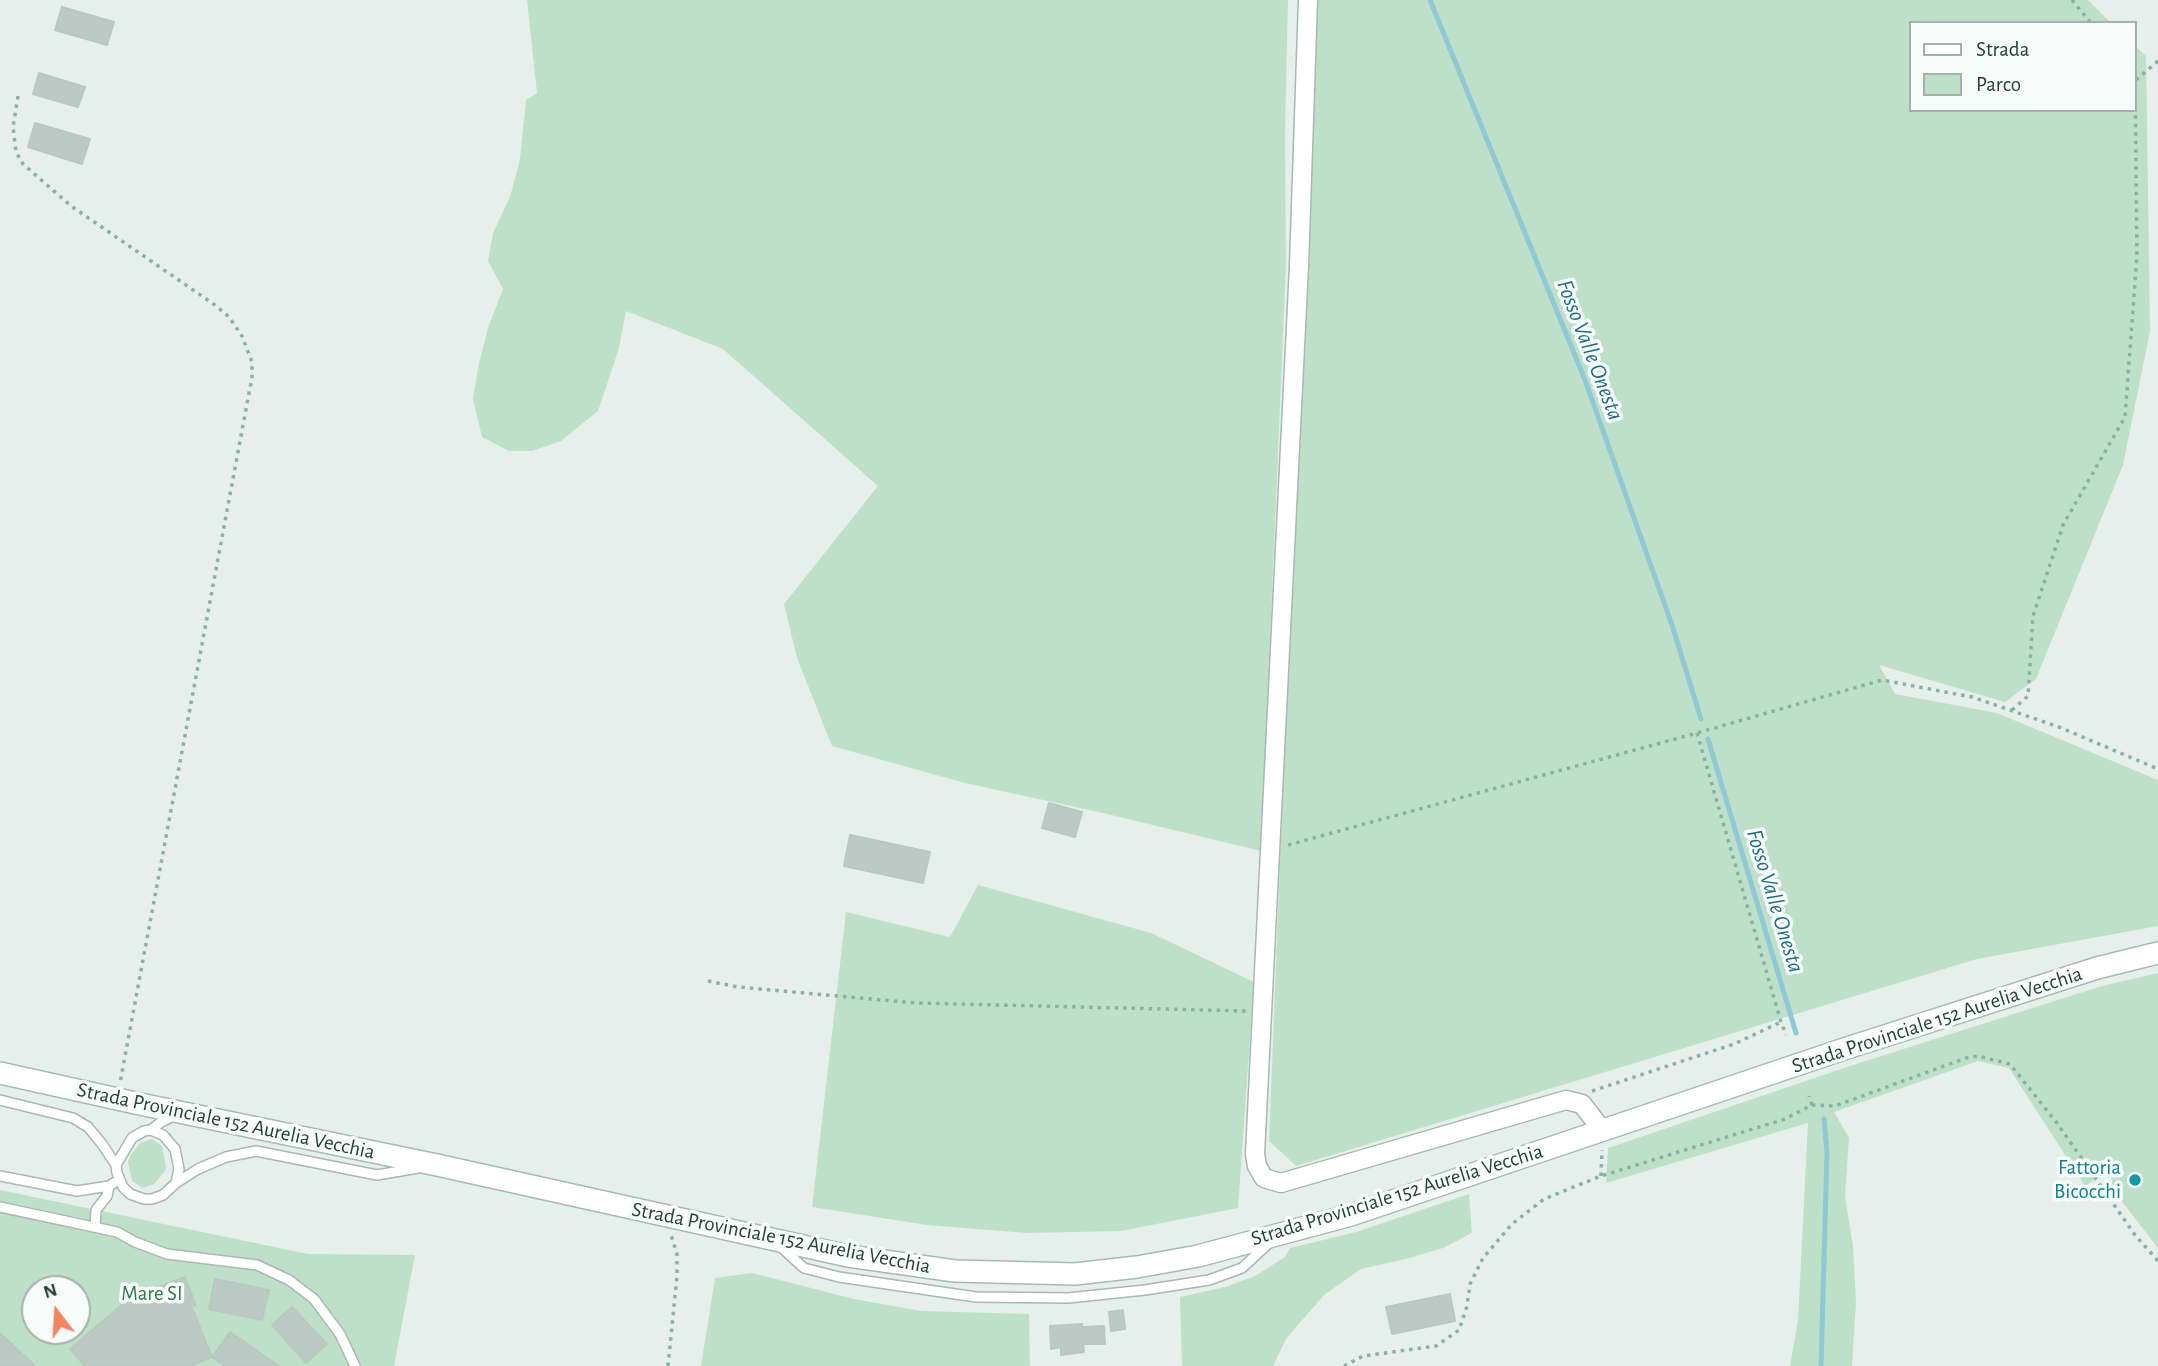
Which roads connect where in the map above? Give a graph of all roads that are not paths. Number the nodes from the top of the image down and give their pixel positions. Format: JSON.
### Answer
{"nodes":[{"id":1,"x":1308,"y":0,"type":"edge"},
{"id":2,"x":2158,"y":953,"type":"edge"},
{"id":3,"x":0,"y":1073,"type":"edge"},
{"id":4,"x":0,"y":1100,"type":"edge"},
{"id":5,"x":140,"y":1104,"type":"junction"},
{"id":6,"x":185,"y":1113,"type":"junction"},
{"id":7,"x":152,"y":1130,"type":"junction"},
{"id":8,"x":1602,"y":1130,"type":"junction"},
{"id":9,"x":437,"y":1164,"type":"junction"},
{"id":10,"x":116,"y":1165,"type":"junction"},
{"id":11,"x":0,"y":1176,"type":"edge"},
{"id":12,"x":119,"y":1180,"type":"junction"},
{"id":13,"x":176,"y":1183,"type":"junction"},
{"id":14,"x":109,"y":1186,"type":"junction"},
{"id":15,"x":0,"y":1207,"type":"edge"},
{"id":16,"x":94,"y":1227,"type":"junction"},
{"id":17,"x":355,"y":1366,"type":"edge"}],
"edges":[{"from":1,"to":8,"type":"street"},
{"from":2,"to":8,"type":"main road","name":"Strada Provinciale 152 Aurelia Vecchia"},
{"from":3,"to":5,"type":"main road","name":"Strada Provinciale 152 Aurelia Vecchia"},
{"from":4,"to":10,"type":"lane"},
{"from":5,"to":6,"type":"main road","name":"Strada Provinciale 152 Aurelia Vecchia"},
{"from":5,"to":7,"type":"lane"},
{"from":6,"to":7,"type":"lane"},
{"from":6,"to":9,"type":"main road","name":"Strada Provinciale 152 Aurelia Vecchia"},
{"from":7,"to":10,"type":"lane"},
{"from":7,"to":13,"type":"lane"},
{"from":8,"to":9,"type":"main road","name":"Strada Provinciale 152 Aurelia Vecchia"},
{"from":9,"to":13,"type":"lane"},
{"from":10,"to":12,"type":"lane"},
{"from":11,"to":14,"type":"lane"},
{"from":12,"to":13,"type":"lane"},
{"from":12,"to":14,"type":"lane"},
{"from":14,"to":16,"type":"lane"},
{"from":15,"to":16,"type":"lane"},
{"from":16,"to":17,"type":"lane"}]}
